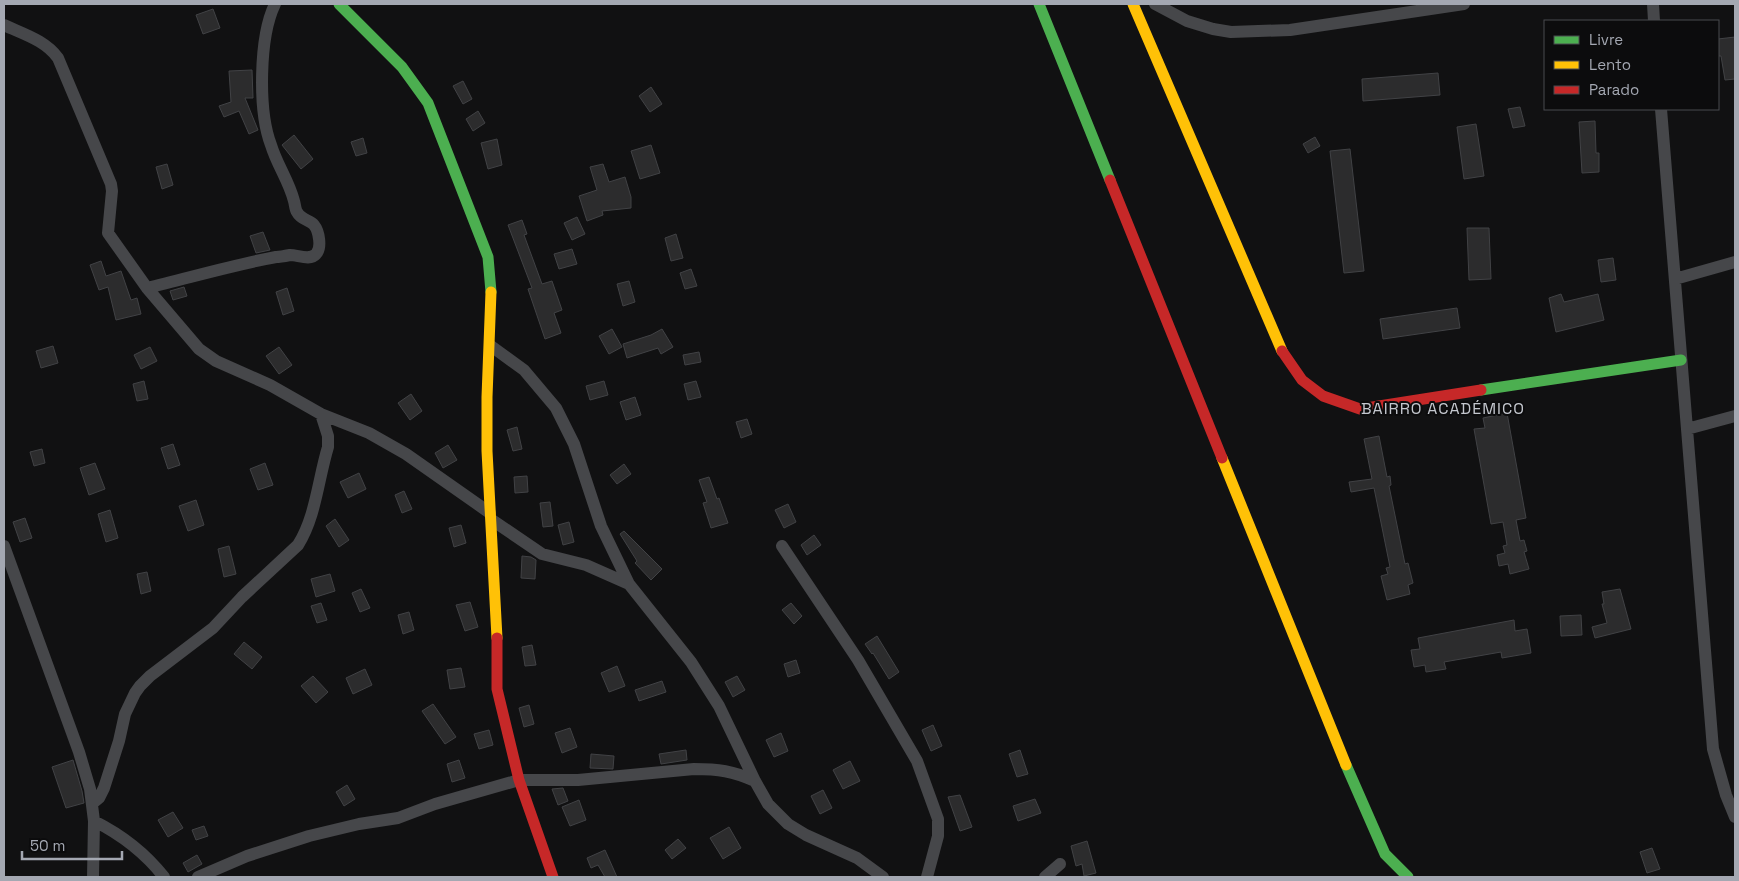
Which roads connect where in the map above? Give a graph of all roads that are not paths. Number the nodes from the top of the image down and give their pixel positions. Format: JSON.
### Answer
{"nodes":[{"id":1,"x":275,"y":4,"type":"edge"},
{"id":2,"x":339,"y":4,"type":"edge"},
{"id":3,"x":1039,"y":4,"type":"edge"},
{"id":4,"x":1133,"y":4,"type":"edge"},
{"id":5,"x":1156,"y":4,"type":"edge"},
{"id":6,"x":1464,"y":4,"type":"edge"},
{"id":7,"x":1653,"y":4,"type":"edge"},
{"id":8,"x":1654,"y":20,"type":"edge"},
{"id":9,"x":4,"y":25,"type":"edge"},
{"id":10,"x":1661,"y":110,"type":"edge"},
{"id":11,"x":1735,"y":262,"type":"edge"},
{"id":12,"x":1675,"y":280,"type":"junction"},
{"id":13,"x":146,"y":288,"type":"junction"},
{"id":14,"x":491,"y":346,"type":"junction"},
{"id":15,"x":1681,"y":360,"type":"junction"},
{"id":16,"x":321,"y":414,"type":"junction"},
{"id":17,"x":1735,"y":416,"type":"edge"},
{"id":18,"x":1687,"y":429,"type":"junction"},
{"id":19,"x":491,"y":517,"type":"junction"},
{"id":20,"x":4,"y":546,"type":"edge"},
{"id":21,"x":782,"y":546,"type":"dead end"},
{"id":22,"x":629,"y":584,"type":"junction"},
{"id":23,"x":519,"y":780,"type":"junction"},
{"id":24,"x":755,"y":781,"type":"junction"},
{"id":25,"x":93,"y":803,"type":"junction"},
{"id":26,"x":1735,"y":817,"type":"edge"},
{"id":27,"x":94,"y":821,"type":"junction"},
{"id":28,"x":1060,"y":864,"type":"dead end"},
{"id":29,"x":93,"y":877,"type":"edge"},
{"id":30,"x":164,"y":877,"type":"edge"},
{"id":31,"x":198,"y":877,"type":"edge"},
{"id":32,"x":553,"y":877,"type":"edge"},
{"id":33,"x":883,"y":877,"type":"edge"},
{"id":34,"x":927,"y":877,"type":"edge"},
{"id":35,"x":1045,"y":877,"type":"edge"},
{"id":36,"x":1408,"y":877,"type":"edge"}],
"edges":[{"from":1,"to":13,"type":"street"},
{"from":2,"to":14,"type":"street"},
{"from":3,"to":36,"type":"street"},
{"from":4,"to":15,"type":"street"},
{"from":5,"to":6,"type":"street"},
{"from":7,"to":8,"type":"street"},
{"from":9,"to":13,"type":"street"},
{"from":10,"to":12,"type":"street"},
{"from":11,"to":12,"type":"street"},
{"from":12,"to":15,"type":"street"},
{"from":13,"to":16,"type":"street"},
{"from":14,"to":19,"type":"street"},
{"from":14,"to":22,"type":"street"},
{"from":15,"to":18,"type":"street"},
{"from":16,"to":19,"type":"street"},
{"from":16,"to":25,"type":"street"},
{"from":17,"to":18,"type":"street"},
{"from":18,"to":26,"type":"street"},
{"from":19,"to":22,"type":"street"},
{"from":19,"to":23,"type":"street"},
{"from":20,"to":25,"type":"street"},
{"from":21,"to":34,"type":"street"},
{"from":22,"to":24,"type":"street"},
{"from":23,"to":24,"type":"street"},
{"from":23,"to":31,"type":"street"},
{"from":23,"to":32,"type":"street"},
{"from":24,"to":33,"type":"street"},
{"from":25,"to":27,"type":"street"},
{"from":27,"to":29,"type":"street"},
{"from":27,"to":30,"type":"street"},
{"from":28,"to":35,"type":"street"}]}
